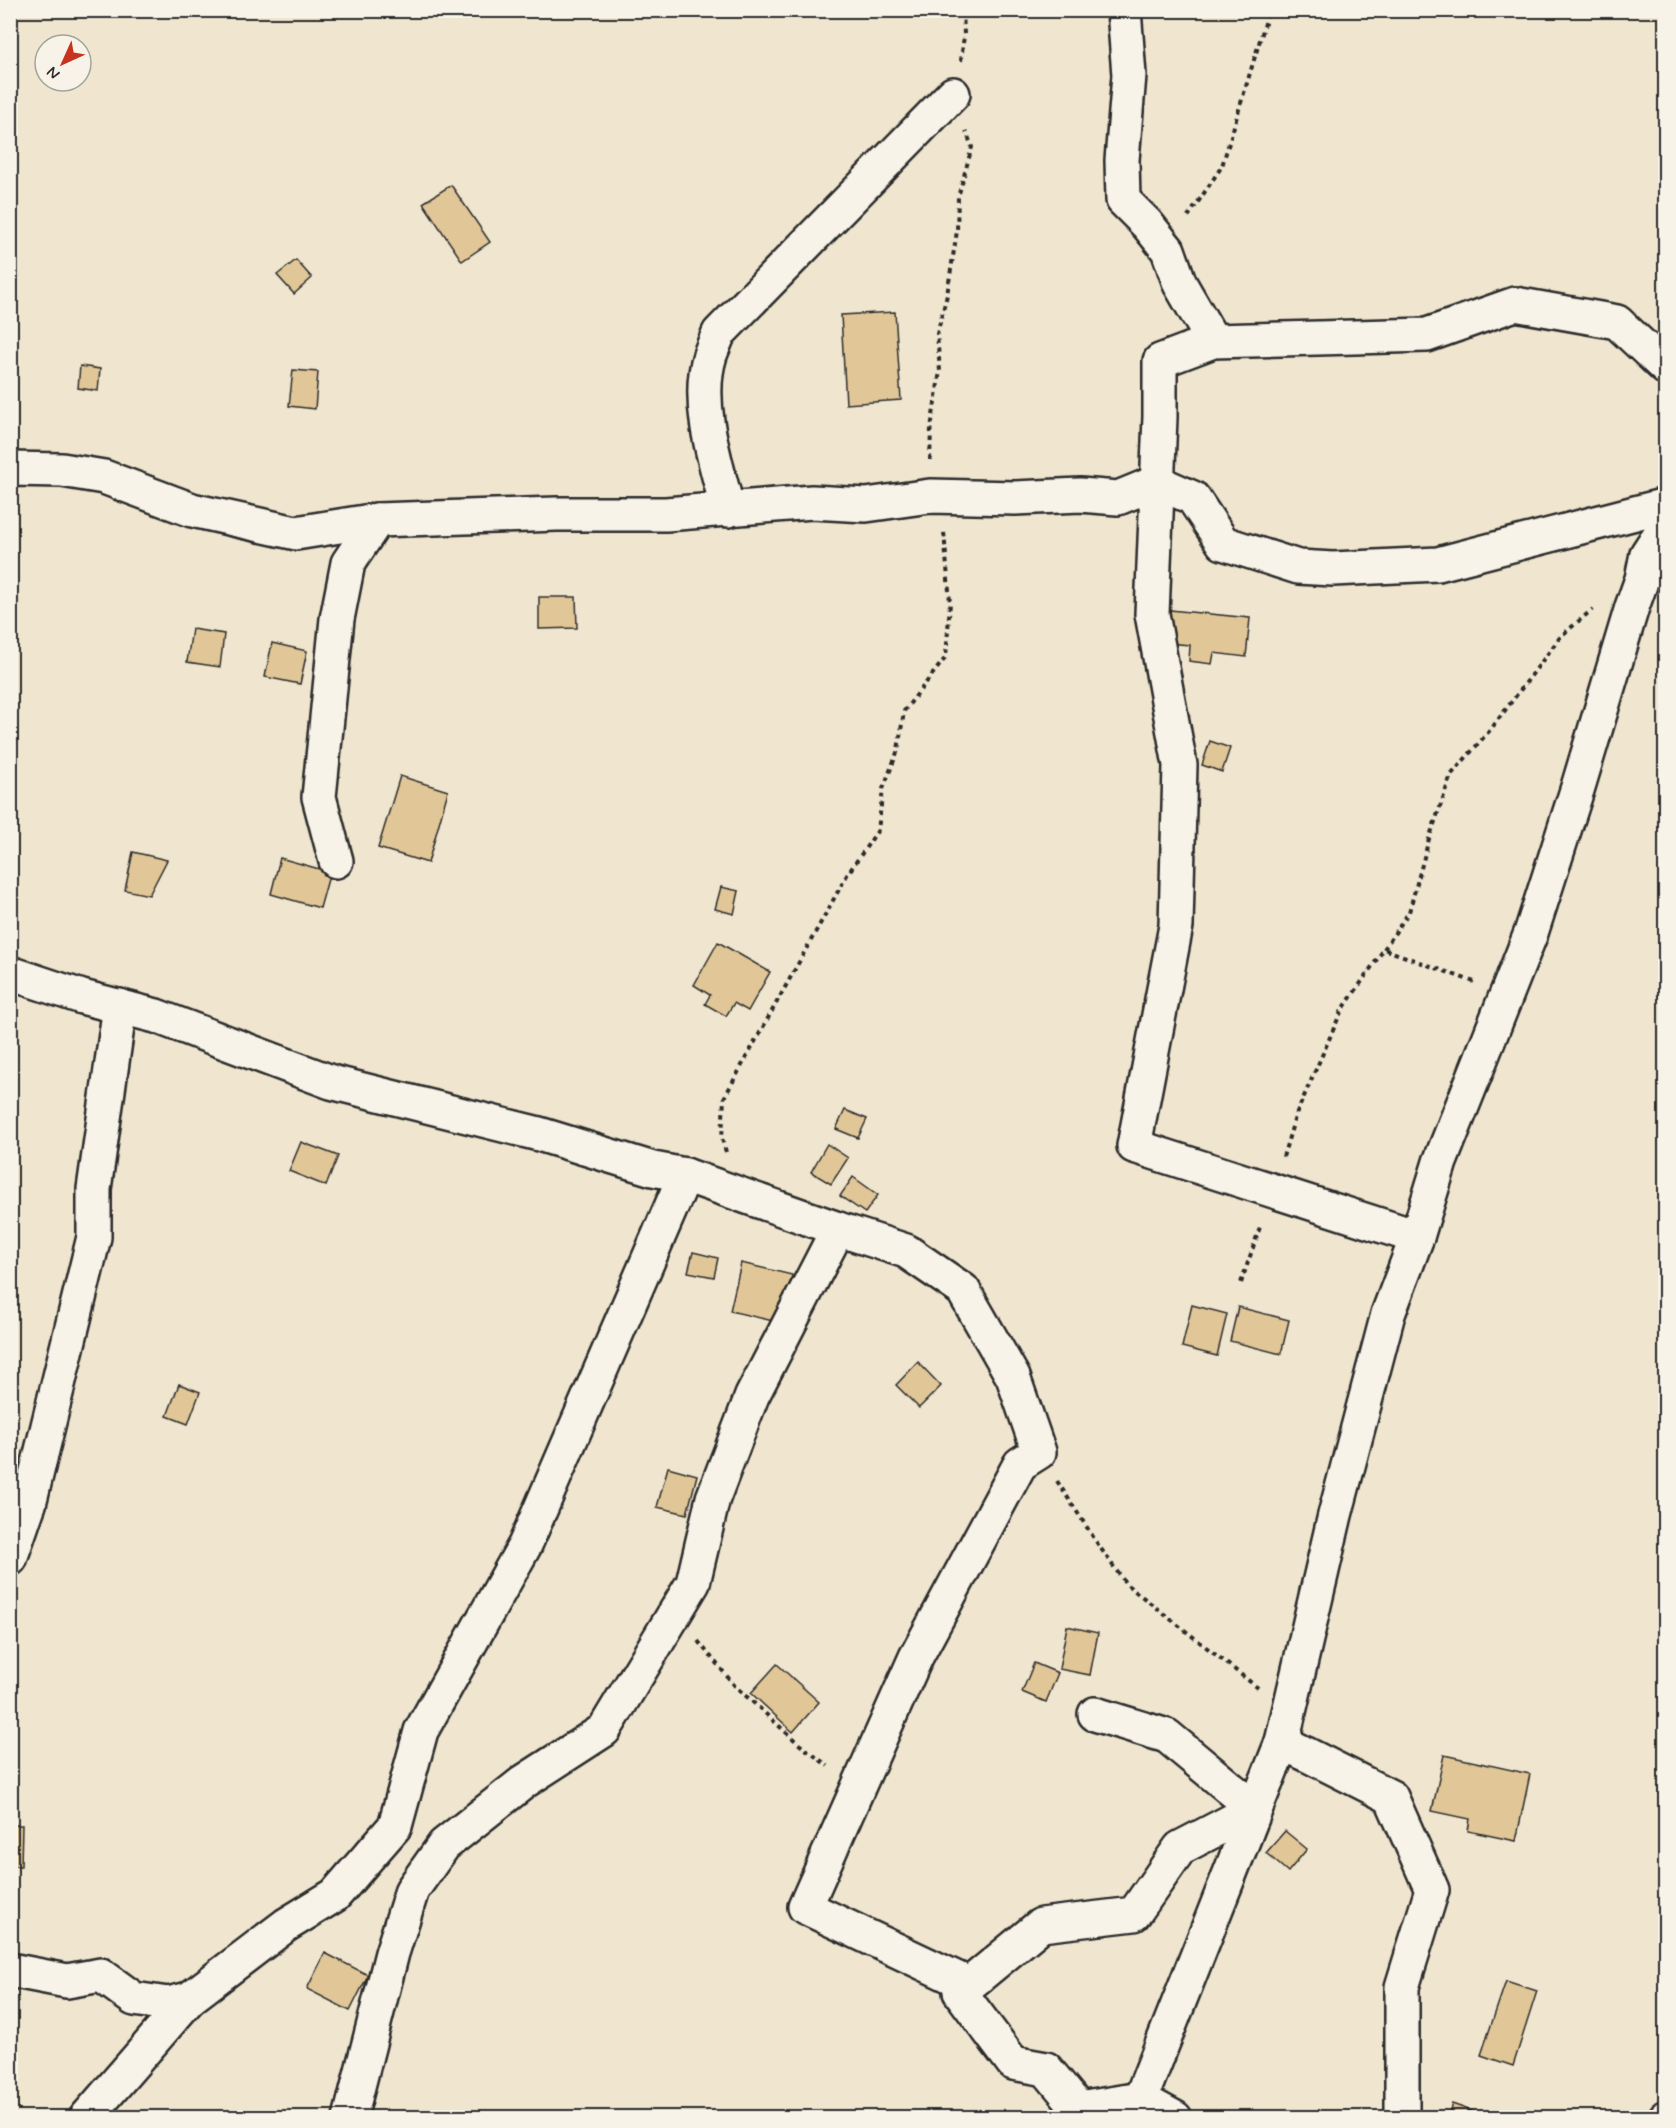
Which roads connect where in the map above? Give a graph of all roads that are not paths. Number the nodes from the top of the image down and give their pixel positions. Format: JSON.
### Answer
{"nodes":[{"id":1,"x":1124,"y":10,"type":"edge"},
{"id":2,"x":953,"y":94,"type":"road end"},
{"id":3,"x":1213,"y":341,"type":"junction"},
{"id":4,"x":1665,"y":368,"type":"edge"},
{"id":5,"x":10,"y":469,"type":"edge"},
{"id":6,"x":1156,"y":482,"type":"junction"},
{"id":7,"x":1665,"y":506,"type":"edge"},
{"id":8,"x":728,"y":510,"type":"junction"},
{"id":9,"x":377,"y":520,"type":"junction"},
{"id":10,"x":1665,"y":525,"type":"edge"},
{"id":11,"x":336,"y":861,"type":"dead end"},
{"id":12,"x":10,"y":974,"type":"edge"},
{"id":13,"x":120,"y":1006,"type":"junction"},
{"id":14,"x":685,"y":1175,"type":"junction"},
{"id":15,"x":838,"y":1229,"type":"junction"},
{"id":16,"x":1417,"y":1237,"type":"junction"},
{"id":17,"x":20,"y":1508,"type":"edge"},
{"id":18,"x":10,"y":1559,"type":"edge"},
{"id":19,"x":1095,"y":1714,"type":"dead end"},
{"id":20,"x":1282,"y":1742,"type":"junction"},
{"id":21,"x":1255,"y":1809,"type":"junction"},
{"id":22,"x":10,"y":1970,"type":"edge"},
{"id":23,"x":968,"y":1984,"type":"junction"},
{"id":24,"x":189,"y":1999,"type":"junction"},
{"id":25,"x":1136,"y":2108,"type":"edge"},
{"id":26,"x":86,"y":2118,"type":"edge"},
{"id":27,"x":350,"y":2118,"type":"edge"},
{"id":28,"x":1175,"y":2118,"type":"edge"},
{"id":29,"x":1402,"y":2118,"type":"edge"}],
"edges":[{"from":1,"to":3,"type":"street"},
{"from":2,"to":8,"type":"street"},
{"from":3,"to":4,"type":"street"},
{"from":3,"to":6,"type":"street"},
{"from":5,"to":9,"type":"street"},
{"from":6,"to":7,"type":"street"},
{"from":6,"to":8,"type":"street"},
{"from":6,"to":16,"type":"street"},
{"from":8,"to":9,"type":"street"},
{"from":9,"to":11,"type":"street"},
{"from":10,"to":16,"type":"street"},
{"from":12,"to":13,"type":"street"},
{"from":13,"to":14,"type":"street"},
{"from":13,"to":17,"type":"street"},
{"from":14,"to":15,"type":"street"},
{"from":14,"to":24,"type":"street"},
{"from":15,"to":23,"type":"street"},
{"from":15,"to":27,"type":"street"},
{"from":16,"to":20,"type":"street"},
{"from":17,"to":18,"type":"street"},
{"from":19,"to":21,"type":"street"},
{"from":20,"to":21,"type":"street"},
{"from":20,"to":29,"type":"street"},
{"from":21,"to":23,"type":"street"},
{"from":21,"to":25,"type":"street"},
{"from":22,"to":24,"type":"street"},
{"from":23,"to":25,"type":"street"},
{"from":24,"to":26,"type":"street"},
{"from":25,"to":28,"type":"street"}]}
